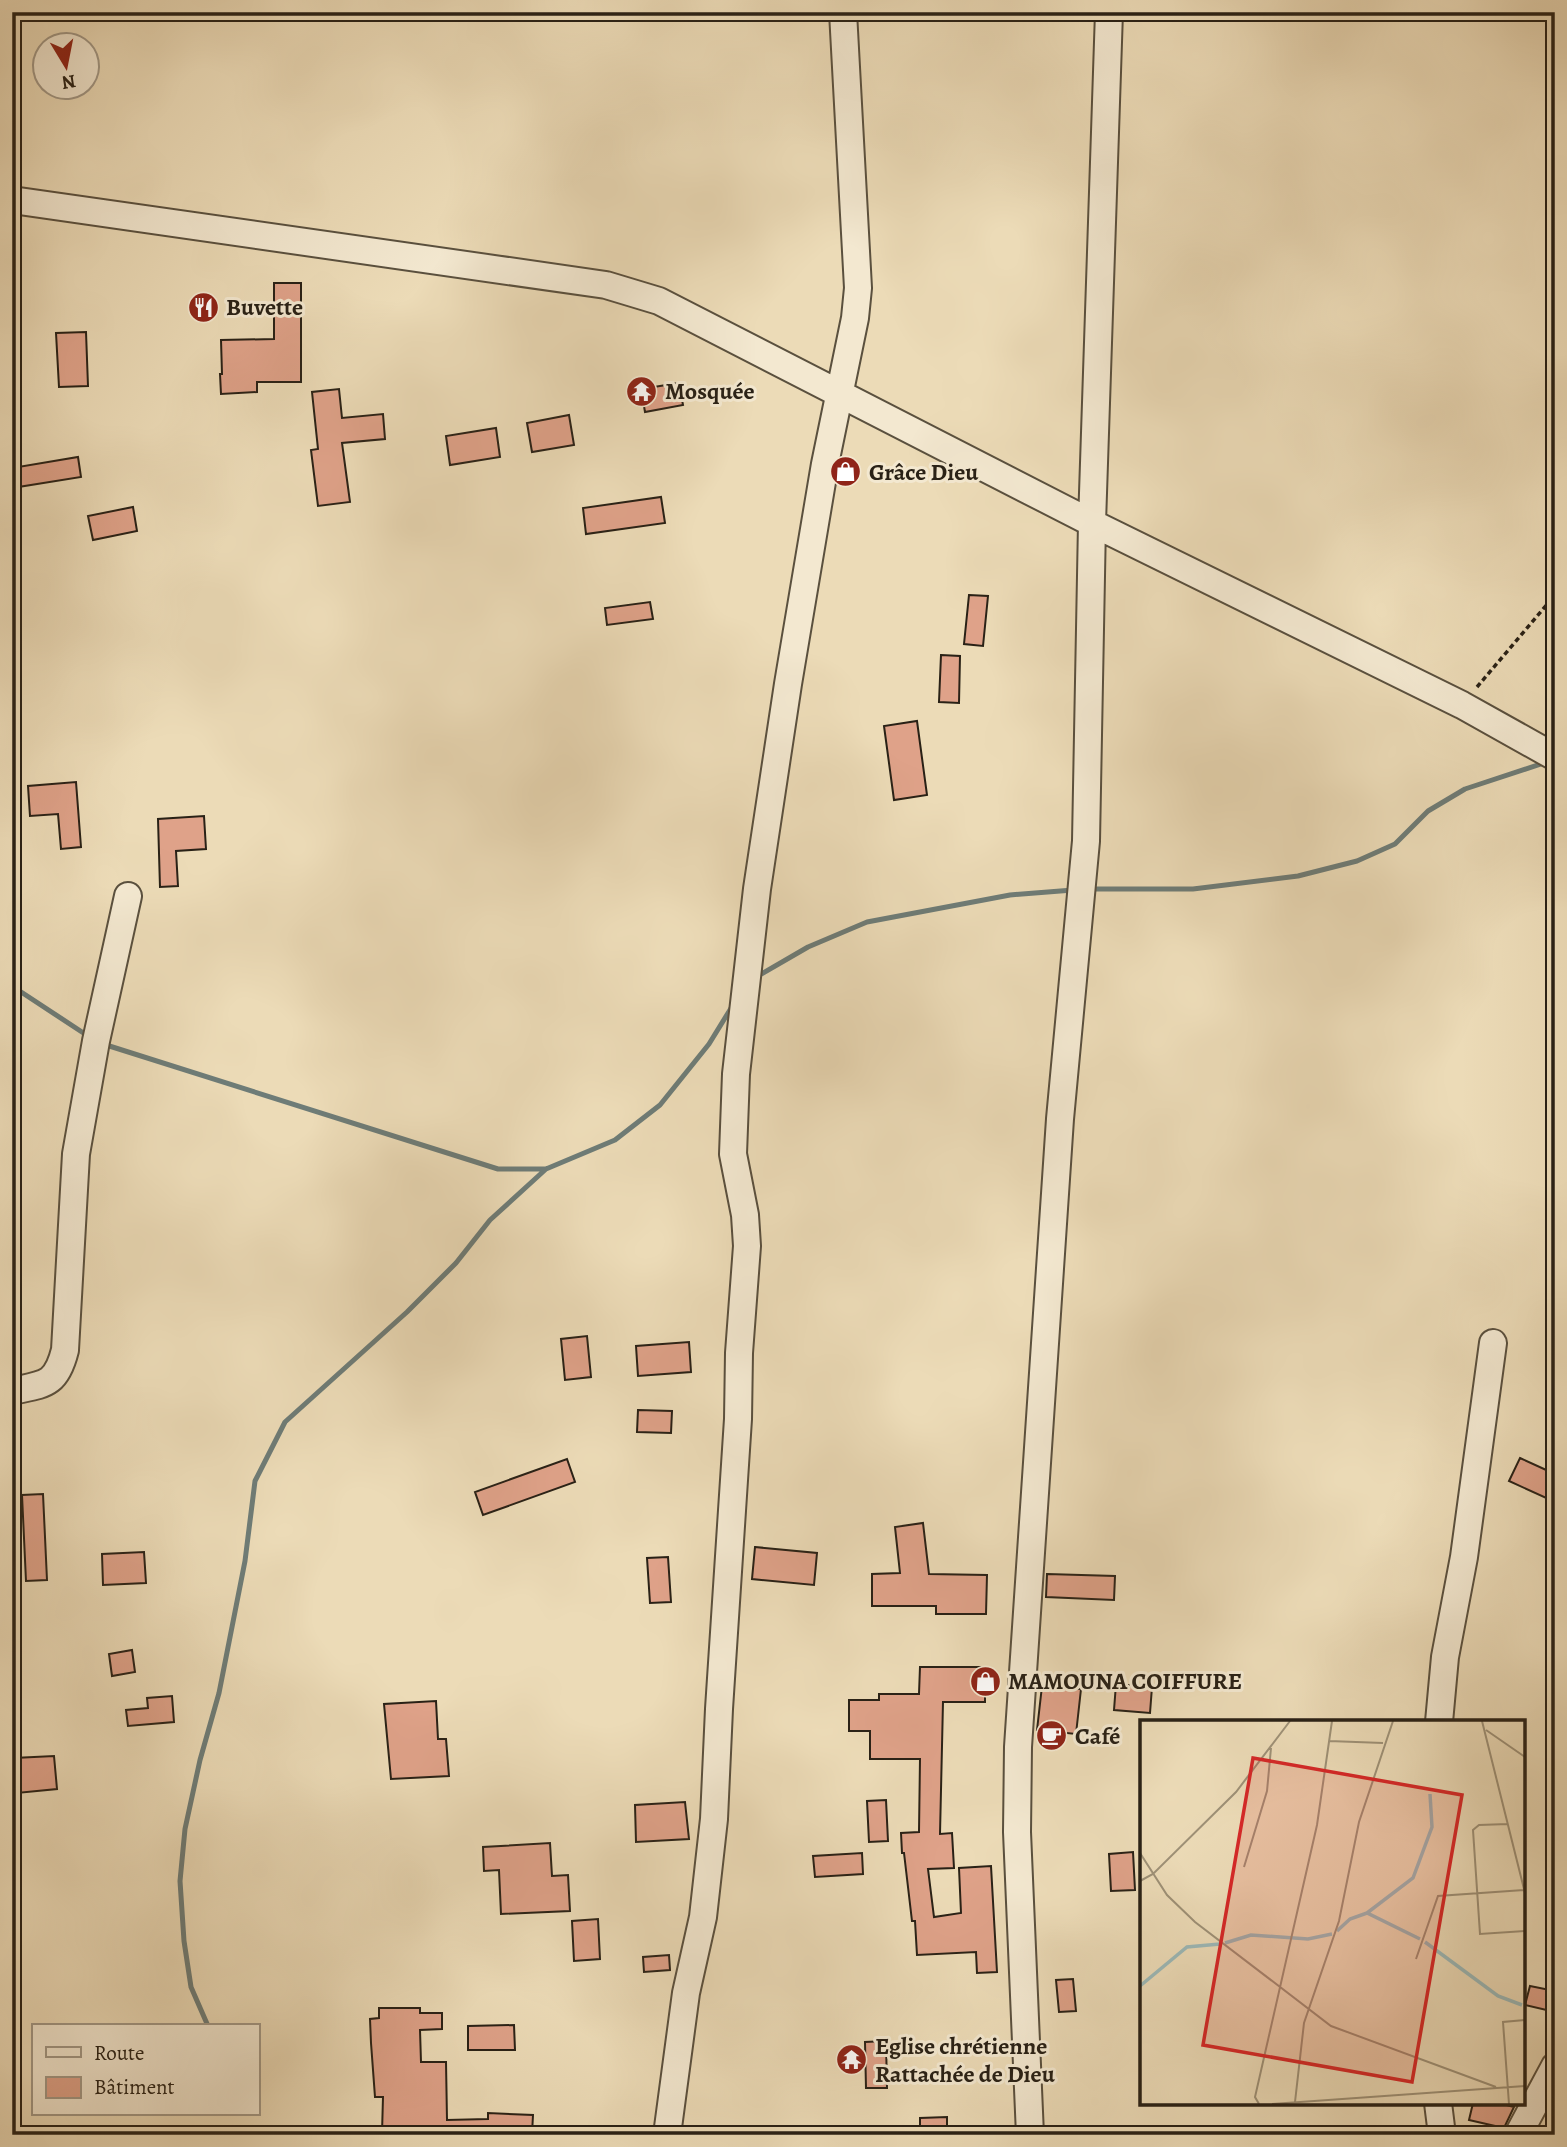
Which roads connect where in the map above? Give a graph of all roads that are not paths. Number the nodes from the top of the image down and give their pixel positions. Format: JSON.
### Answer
{"nodes":[{"id":1,"x":843,"y":12,"type":"edge"},
{"id":2,"x":1109,"y":12,"type":"edge"},
{"id":3,"x":12,"y":200,"type":"edge"},
{"id":4,"x":839,"y":393,"type":"junction"},
{"id":5,"x":1092,"y":523,"type":"junction"},
{"id":6,"x":1555,"y":757,"type":"edge"},
{"id":7,"x":128,"y":895,"type":"dead end"},
{"id":8,"x":1493,"y":1343,"type":"dead end"},
{"id":9,"x":12,"y":1391,"type":"edge"},
{"id":10,"x":1439,"y":1720,"type":"edge"},
{"id":11,"x":1555,"y":2066,"type":"edge"},
{"id":12,"x":1438,"y":2105,"type":"edge"},
{"id":13,"x":667,"y":2135,"type":"edge"},
{"id":14,"x":1030,"y":2135,"type":"edge"},
{"id":15,"x":1441,"y":2135,"type":"edge"},
{"id":16,"x":1518,"y":2135,"type":"edge"}],
"edges":[{"from":1,"to":4,"type":"street"},
{"from":2,"to":5,"type":"street"},
{"from":3,"to":4,"type":"street"},
{"from":4,"to":5,"type":"street"},
{"from":4,"to":13,"type":"street"},
{"from":5,"to":6,"type":"street"},
{"from":5,"to":14,"type":"street"},
{"from":7,"to":9,"type":"street"},
{"from":8,"to":10,"type":"street"},
{"from":11,"to":16,"type":"street"},
{"from":12,"to":15,"type":"street"}]}
